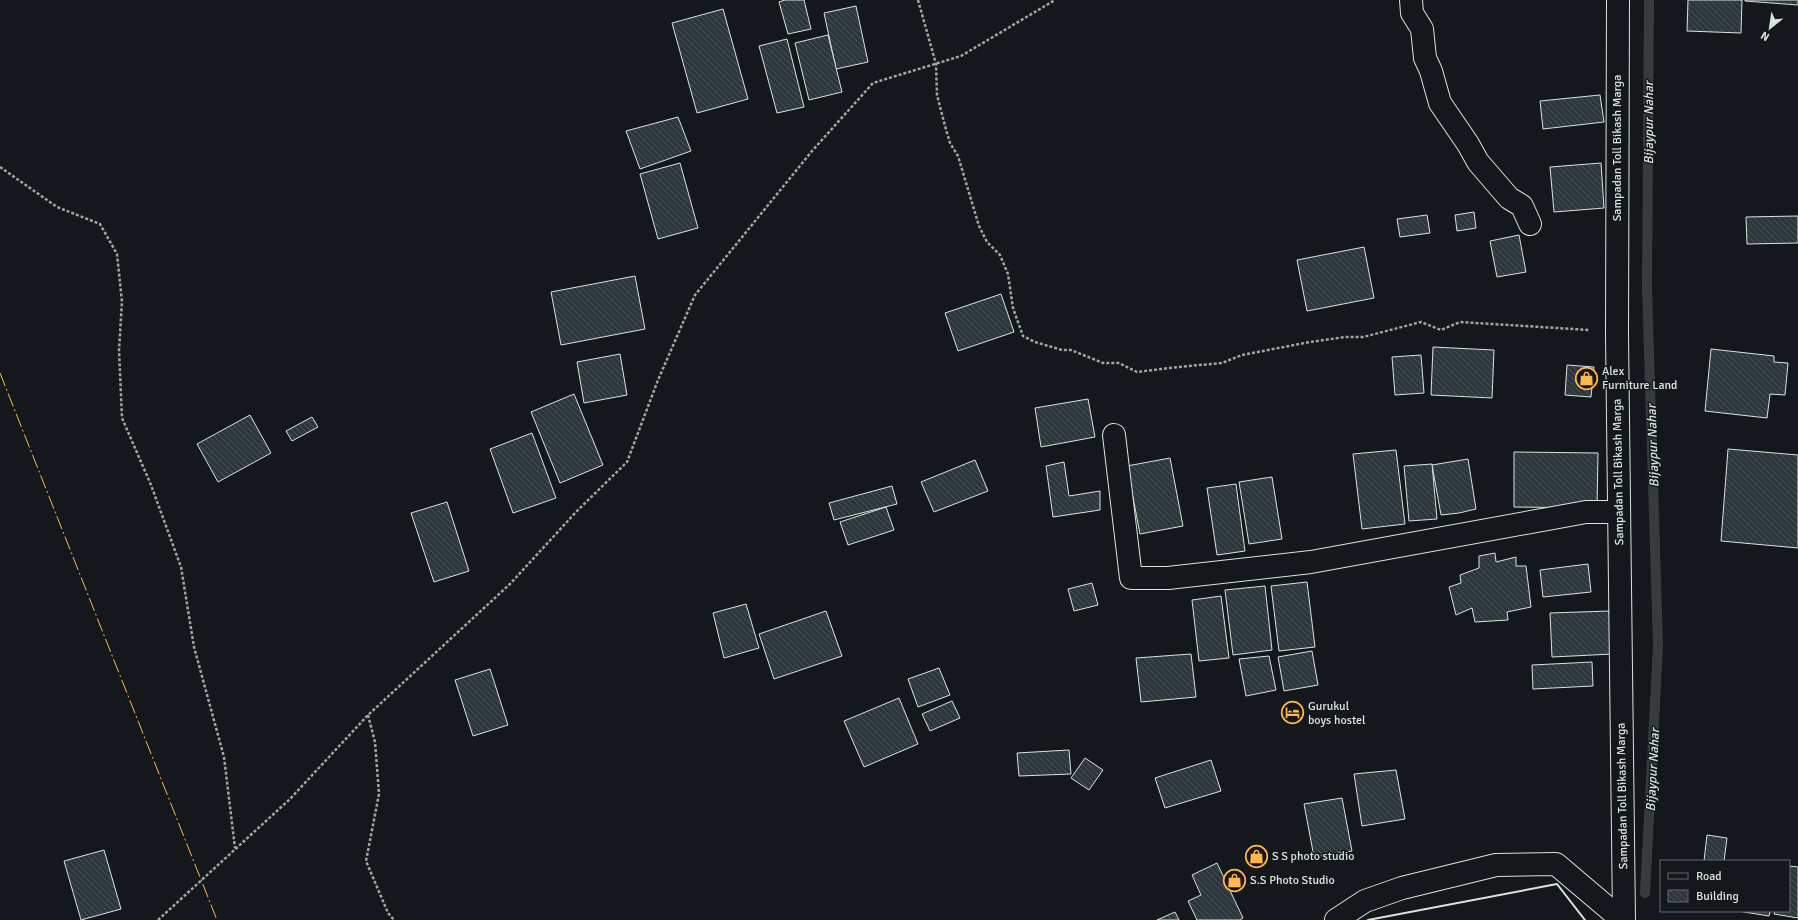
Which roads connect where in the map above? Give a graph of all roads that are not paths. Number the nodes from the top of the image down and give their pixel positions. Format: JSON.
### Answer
{"nodes":[{"id":1,"x":1411,"y":0,"type":"edge"},
{"id":2,"x":1618,"y":0,"type":"edge"},
{"id":3,"x":1530,"y":224,"type":"dead end"},
{"id":4,"x":1114,"y":435,"type":"dead end"},
{"id":5,"x":1619,"y":512,"type":"junction"},
{"id":6,"x":1336,"y":920,"type":"edge"},
{"id":7,"x":1623,"y":920,"type":"edge"}],
"edges":[{"from":1,"to":3,"type":"street"},
{"from":2,"to":5,"type":"street","name":"Sampadan Toll Bikash Marga"},
{"from":4,"to":5,"type":"street"},
{"from":5,"to":7,"type":"street","name":"Sampadan Toll Bikash Marga"},
{"from":6,"to":7,"type":"street"}]}
